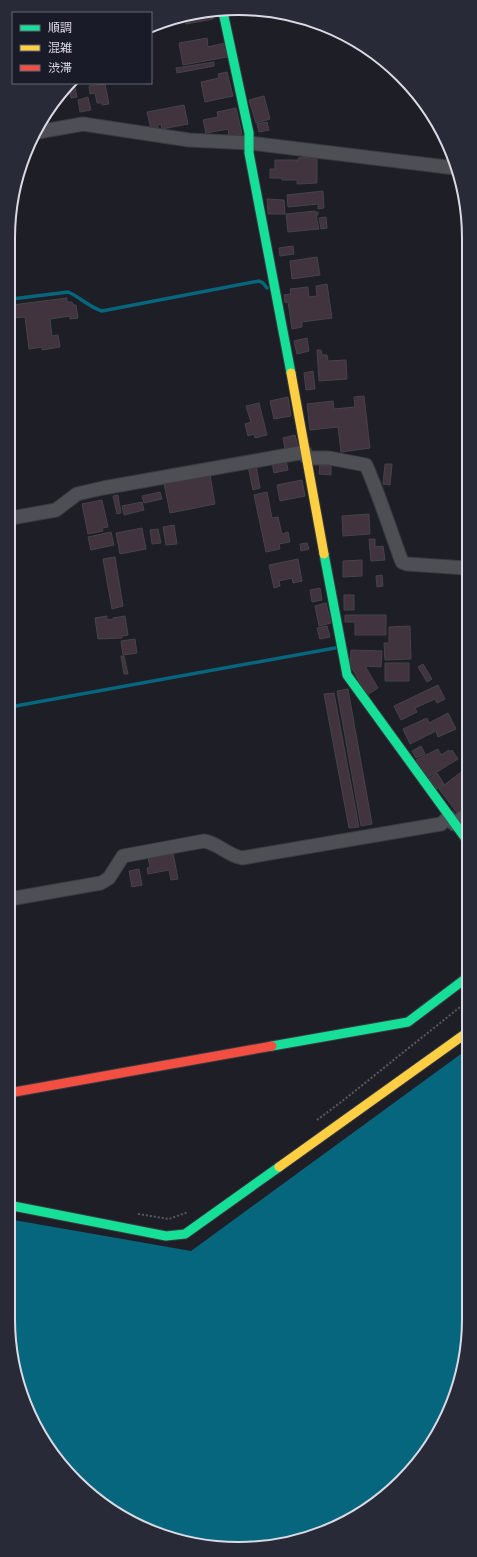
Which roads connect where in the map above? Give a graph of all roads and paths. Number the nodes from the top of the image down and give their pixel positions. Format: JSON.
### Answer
{"nodes":[{"id":1,"x":224,"y":15,"type":"edge"},
{"id":2,"x":43,"y":131,"type":"edge"},
{"id":3,"x":250,"y":143,"type":"junction"},
{"id":4,"x":450,"y":167,"type":"edge"},
{"id":5,"x":306,"y":455,"type":"junction"},
{"id":6,"x":15,"y":517,"type":"edge"},
{"id":7,"x":462,"y":568,"type":"edge"},
{"id":8,"x":462,"y":816,"type":"edge"},
{"id":9,"x":452,"y":820,"type":"junction"},
{"id":10,"x":462,"y":834,"type":"edge"},
{"id":11,"x":15,"y":898,"type":"edge"},
{"id":12,"x":462,"y":981,"type":"edge"},
{"id":13,"x":462,"y":1005,"type":"edge"},
{"id":14,"x":462,"y":1036,"type":"edge"},
{"id":15,"x":15,"y":1091,"type":"edge"},
{"id":16,"x":314,"y":1122,"type":"dead end"},
{"id":17,"x":15,"y":1207,"type":"edge"},
{"id":18,"x":188,"y":1212,"type":"dead end"},
{"id":19,"x":134,"y":1213,"type":"dead end"}],
"edges":[{"from":1,"to":3,"type":"street"},
{"from":2,"to":3,"type":"street"},
{"from":3,"to":4,"type":"street"},
{"from":3,"to":5,"type":"street"},
{"from":5,"to":6,"type":"street"},
{"from":5,"to":7,"type":"street"},
{"from":5,"to":9,"type":"street"},
{"from":8,"to":9,"type":"street"},
{"from":9,"to":10,"type":"street"},
{"from":9,"to":11,"type":"street"},
{"from":12,"to":15,"type":"street"},
{"from":13,"to":16,"type":"path"},
{"from":14,"to":17,"type":"street"},
{"from":18,"to":19,"type":"path"}]}
